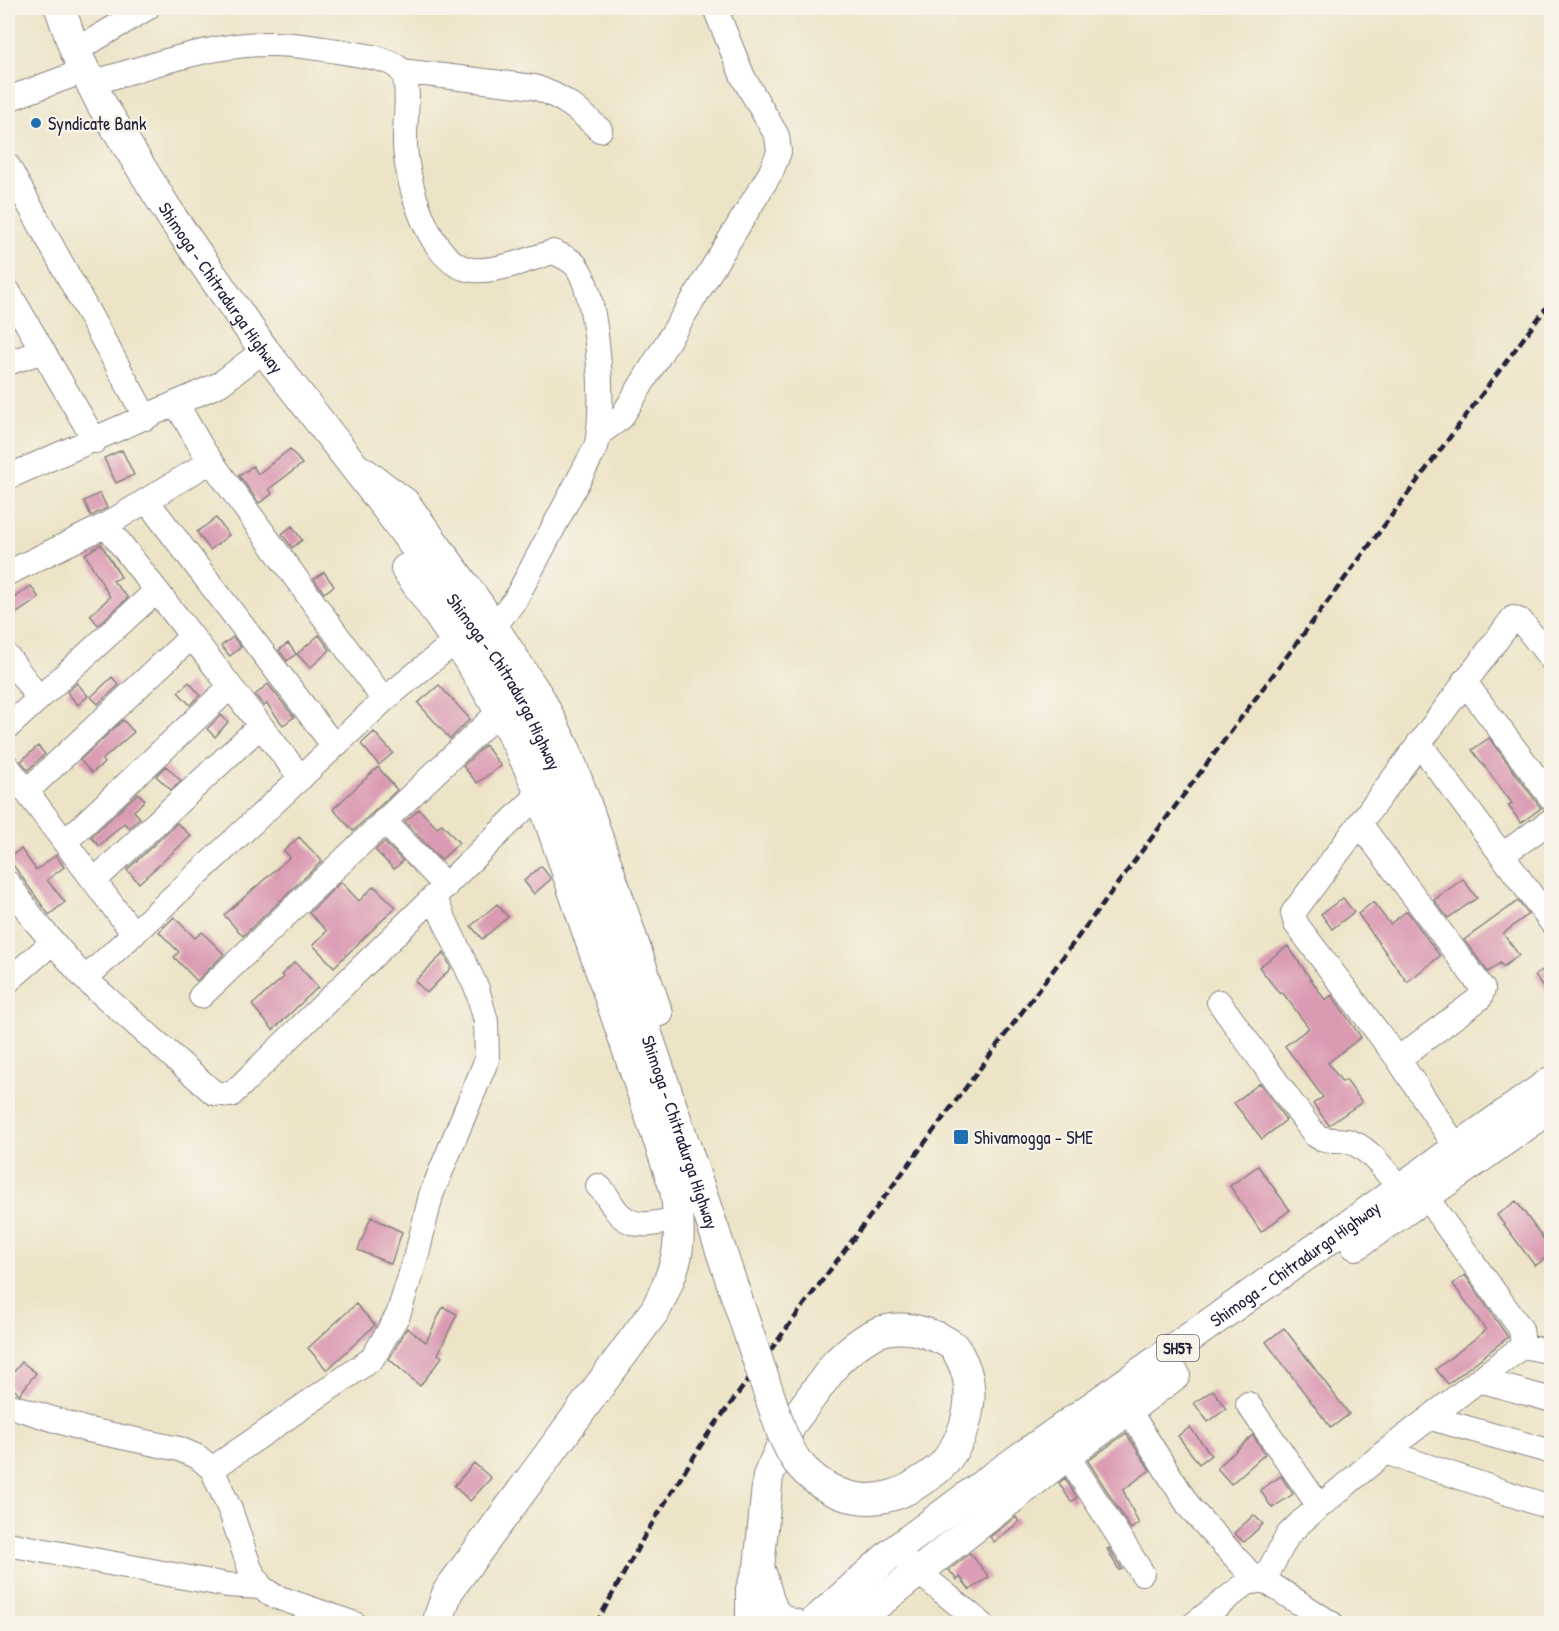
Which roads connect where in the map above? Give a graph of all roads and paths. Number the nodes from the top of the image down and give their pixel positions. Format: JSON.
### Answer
{"nodes":[{"id":1,"x":60,"y":8,"type":"edge"},
{"id":2,"x":147,"y":8,"type":"edge"},
{"id":3,"x":715,"y":8,"type":"edge"},
{"id":4,"x":83,"y":68,"type":"junction"},
{"id":5,"x":402,"y":71,"type":"junction"},
{"id":6,"x":8,"y":99,"type":"edge"},
{"id":7,"x":600,"y":130,"type":"dead end"},
{"id":8,"x":9,"y":172,"type":"edge"},
{"id":9,"x":8,"y":293,"type":"edge"},
{"id":10,"x":264,"y":350,"type":"junction"},
{"id":11,"x":43,"y":351,"type":"junction"},
{"id":12,"x":8,"y":363,"type":"edge"},
{"id":13,"x":177,"y":405,"type":"junction"},
{"id":14,"x":146,"y":418,"type":"junction"},
{"id":15,"x":600,"y":433,"type":"junction"},
{"id":16,"x":95,"y":441,"type":"junction"},
{"id":17,"x":339,"y":449,"type":"junction"},
{"id":18,"x":211,"y":461,"type":"junction"},
{"id":19,"x":8,"y":477,"type":"edge"},
{"id":20,"x":147,"y":501,"type":"junction"},
{"id":21,"x":106,"y":525,"type":"junction"},
{"id":22,"x":8,"y":573,"type":"edge"},
{"id":23,"x":156,"y":591,"type":"junction"},
{"id":24,"x":496,"y":624,"type":"junction"},
{"id":25,"x":191,"y":637,"type":"junction"},
{"id":26,"x":457,"y":640,"type":"junction"},
{"id":27,"x":8,"y":657,"type":"edge"},
{"id":28,"x":1551,"y":660,"type":"edge"},
{"id":29,"x":1464,"y":681,"type":"junction"},
{"id":30,"x":230,"y":687,"type":"junction"},
{"id":31,"x":38,"y":697,"type":"junction"},
{"id":32,"x":384,"y":700,"type":"junction"},
{"id":33,"x":501,"y":710,"type":"junction"},
{"id":34,"x":260,"y":726,"type":"junction"},
{"id":35,"x":8,"y":727,"type":"edge"},
{"id":36,"x":1419,"y":743,"type":"junction"},
{"id":37,"x":334,"y":746,"type":"junction"},
{"id":38,"x":8,"y":767,"type":"edge"},
{"id":39,"x":301,"y":777,"type":"junction"},
{"id":40,"x":27,"y":790,"type":"junction"},
{"id":41,"x":540,"y":793,"type":"junction"},
{"id":42,"x":1551,"y":799,"type":"edge"},
{"id":43,"x":1551,"y":820,"type":"edge"},
{"id":44,"x":384,"y":821,"type":"junction"},
{"id":45,"x":1360,"y":824,"type":"junction"},
{"id":46,"x":65,"y":842,"type":"junction"},
{"id":47,"x":1502,"y":855,"type":"junction"},
{"id":48,"x":94,"y":881,"type":"junction"},
{"id":49,"x":8,"y":883,"type":"edge"},
{"id":50,"x":440,"y":892,"type":"junction"},
{"id":51,"x":1551,"y":923,"type":"edge"},
{"id":52,"x":134,"y":934,"type":"junction"},
{"id":53,"x":52,"y":942,"type":"junction"},
{"id":54,"x":85,"y":979,"type":"junction"},
{"id":55,"x":8,"y":981,"type":"edge"},
{"id":56,"x":201,"y":996,"type":"dead end"},
{"id":57,"x":1219,"y":1002,"type":"dead end"},
{"id":58,"x":661,"y":1014,"type":"dead end"},
{"id":59,"x":1398,"y":1059,"type":"junction"},
{"id":60,"x":1551,"y":1081,"type":"edge"},
{"id":61,"x":1551,"y":1107,"type":"edge"},
{"id":62,"x":1457,"y":1148,"type":"junction"},
{"id":63,"x":598,"y":1186,"type":"dead end"},
{"id":64,"x":1413,"y":1188,"type":"junction"},
{"id":65,"x":680,"y":1218,"type":"junction"},
{"id":66,"x":1524,"y":1346,"type":"junction"},
{"id":67,"x":1551,"y":1352,"type":"edge"},
{"id":68,"x":1479,"y":1380,"type":"junction"},
{"id":69,"x":1551,"y":1400,"type":"edge"},
{"id":70,"x":1248,"y":1404,"type":"dead end"},
{"id":71,"x":8,"y":1405,"type":"edge"},
{"id":72,"x":1128,"y":1409,"type":"junction"},
{"id":73,"x":1431,"y":1418,"type":"junction"},
{"id":74,"x":1385,"y":1452,"type":"junction"},
{"id":75,"x":1551,"y":1452,"type":"edge"},
{"id":76,"x":1067,"y":1455,"type":"junction"},
{"id":77,"x":212,"y":1469,"type":"junction"},
{"id":78,"x":1319,"y":1506,"type":"junction"},
{"id":79,"x":1551,"y":1508,"type":"edge"},
{"id":80,"x":8,"y":1544,"type":"edge"},
{"id":81,"x":894,"y":1551,"type":"junction"},
{"id":82,"x":918,"y":1572,"type":"junction"},
{"id":83,"x":1142,"y":1573,"type":"dead end"},
{"id":84,"x":1260,"y":1580,"type":"junction"},
{"id":85,"x":261,"y":1587,"type":"junction"},
{"id":86,"x":771,"y":1619,"type":"edge"},
{"id":87,"x":355,"y":1623,"type":"edge"},
{"id":88,"x":439,"y":1623,"type":"edge"},
{"id":89,"x":812,"y":1623,"type":"edge"},
{"id":90,"x":852,"y":1623,"type":"edge"},
{"id":91,"x":982,"y":1623,"type":"edge"},
{"id":92,"x":1194,"y":1623,"type":"edge"},
{"id":93,"x":1332,"y":1623,"type":"edge"}],
"edges":[{"from":1,"to":4,"type":"main road","name":"Shimoga - Chitradurga Highway"},
{"from":2,"to":4,"type":"street"},
{"from":3,"to":15,"type":"street"},
{"from":4,"to":5,"type":"street"},
{"from":4,"to":6,"type":"street"},
{"from":4,"to":10,"type":"main road","name":"Shimoga - Chitradurga Highway"},
{"from":5,"to":7,"type":"street"},
{"from":5,"to":15,"type":"street"},
{"from":8,"to":14,"type":"street"},
{"from":9,"to":11,"type":"street"},
{"from":10,"to":13,"type":"street"},
{"from":10,"to":17,"type":"main road","name":"Shimoga - Chitradurga Highway"},
{"from":11,"to":12,"type":"street"},
{"from":11,"to":16,"type":"street"},
{"from":13,"to":14,"type":"street"},
{"from":13,"to":18,"type":"street"},
{"from":14,"to":16,"type":"street"},
{"from":15,"to":24,"type":"street"},
{"from":16,"to":19,"type":"street"},
{"from":17,"to":24,"type":"street"},
{"from":17,"to":26,"type":"main road"},
{"from":17,"to":86,"type":"main road","name":"Shimoga - Chitradurga Highway","bridge":true},
{"from":18,"to":20,"type":"street"},
{"from":18,"to":32,"type":"street"},
{"from":20,"to":21,"type":"street"},
{"from":20,"to":37,"type":"street"},
{"from":21,"to":22,"type":"street"},
{"from":21,"to":23,"type":"street"},
{"from":23,"to":25,"type":"street"},
{"from":23,"to":31,"type":"street"},
{"from":24,"to":58,"type":"street"},
{"from":25,"to":30,"type":"street"},
{"from":25,"to":40,"type":"street"},
{"from":26,"to":32,"type":"street"},
{"from":26,"to":33,"type":"main road"},
{"from":27,"to":31,"type":"street"},
{"from":28,"to":29,"type":"street"},
{"from":29,"to":36,"type":"street"},
{"from":29,"to":42,"type":"street"},
{"from":30,"to":34,"type":"street"},
{"from":30,"to":46,"type":"street"},
{"from":31,"to":35,"type":"street"},
{"from":32,"to":37,"type":"street"},
{"from":33,"to":41,"type":"main road"},
{"from":33,"to":44,"type":"street"},
{"from":34,"to":39,"type":"street"},
{"from":34,"to":48,"type":"street"},
{"from":36,"to":45,"type":"street"},
{"from":36,"to":47,"type":"street"},
{"from":37,"to":39,"type":"street"},
{"from":38,"to":40,"type":"street"},
{"from":39,"to":52,"type":"street"},
{"from":40,"to":46,"type":"street"},
{"from":41,"to":50,"type":"street"},
{"from":41,"to":65,"type":"main road"},
{"from":43,"to":47,"type":"street"},
{"from":44,"to":50,"type":"street"},
{"from":44,"to":56,"type":"street"},
{"from":45,"to":59,"type":"street"},
{"from":45,"to":59,"type":"street"},
{"from":46,"to":48,"type":"street"},
{"from":47,"to":51,"type":"street"},
{"from":48,"to":52,"type":"street"},
{"from":49,"to":53,"type":"street"},
{"from":50,"to":54,"type":"street"},
{"from":50,"to":77,"type":"street"},
{"from":52,"to":54,"type":"street"},
{"from":53,"to":54,"type":"street"},
{"from":53,"to":55,"type":"street"},
{"from":57,"to":64,"type":"street"},
{"from":59,"to":62,"type":"street"},
{"from":60,"to":62,"type":"main road","name":"Shimoga - Chitradurga Highway","number":"SH57"},
{"from":61,"to":64,"type":"main road","name":"Shimoga - Chitradurga Highway","number":"SH57"},
{"from":62,"to":64,"type":"main road","name":"Shimoga - Chitradurga Highway","number":"SH57"},
{"from":63,"to":65,"type":"street"},
{"from":64,"to":66,"type":"street"},
{"from":64,"to":72,"type":"main road","name":"Shimoga - Chitradurga Highway","number":"SH57"},
{"from":64,"to":81,"type":"main road","name":"Shimoga - Chitradurga Highway","number":"SH57"},
{"from":65,"to":88,"type":"main road"},
{"from":66,"to":67,"type":"street"},
{"from":66,"to":68,"type":"street"},
{"from":68,"to":69,"type":"street"},
{"from":68,"to":73,"type":"street"},
{"from":70,"to":78,"type":"street"},
{"from":71,"to":77,"type":"street"},
{"from":72,"to":76,"type":"main road","name":"Shimoga - Chitradurga Highway","number":"SH57"},
{"from":72,"to":84,"type":"street"},
{"from":73,"to":74,"type":"street"},
{"from":73,"to":75,"type":"street"},
{"from":74,"to":78,"type":"street"},
{"from":74,"to":79,"type":"street"},
{"from":76,"to":82,"type":"main road","name":"Shimoga - Chitradurga Highway","number":"SH57"},
{"from":76,"to":83,"type":"street"},
{"from":77,"to":85,"type":"street"},
{"from":78,"to":84,"type":"street"},
{"from":80,"to":85,"type":"street"},
{"from":81,"to":82,"type":"street"},
{"from":81,"to":89,"type":"main road","name":"Shimoga - Chitradurga Highway","number":"SH57"},
{"from":82,"to":90,"type":"main road","name":"Shimoga - Chitradurga Highway","number":"SH57"},
{"from":82,"to":91,"type":"street"},
{"from":84,"to":92,"type":"street"},
{"from":84,"to":93,"type":"street"},
{"from":85,"to":87,"type":"street"}]}
